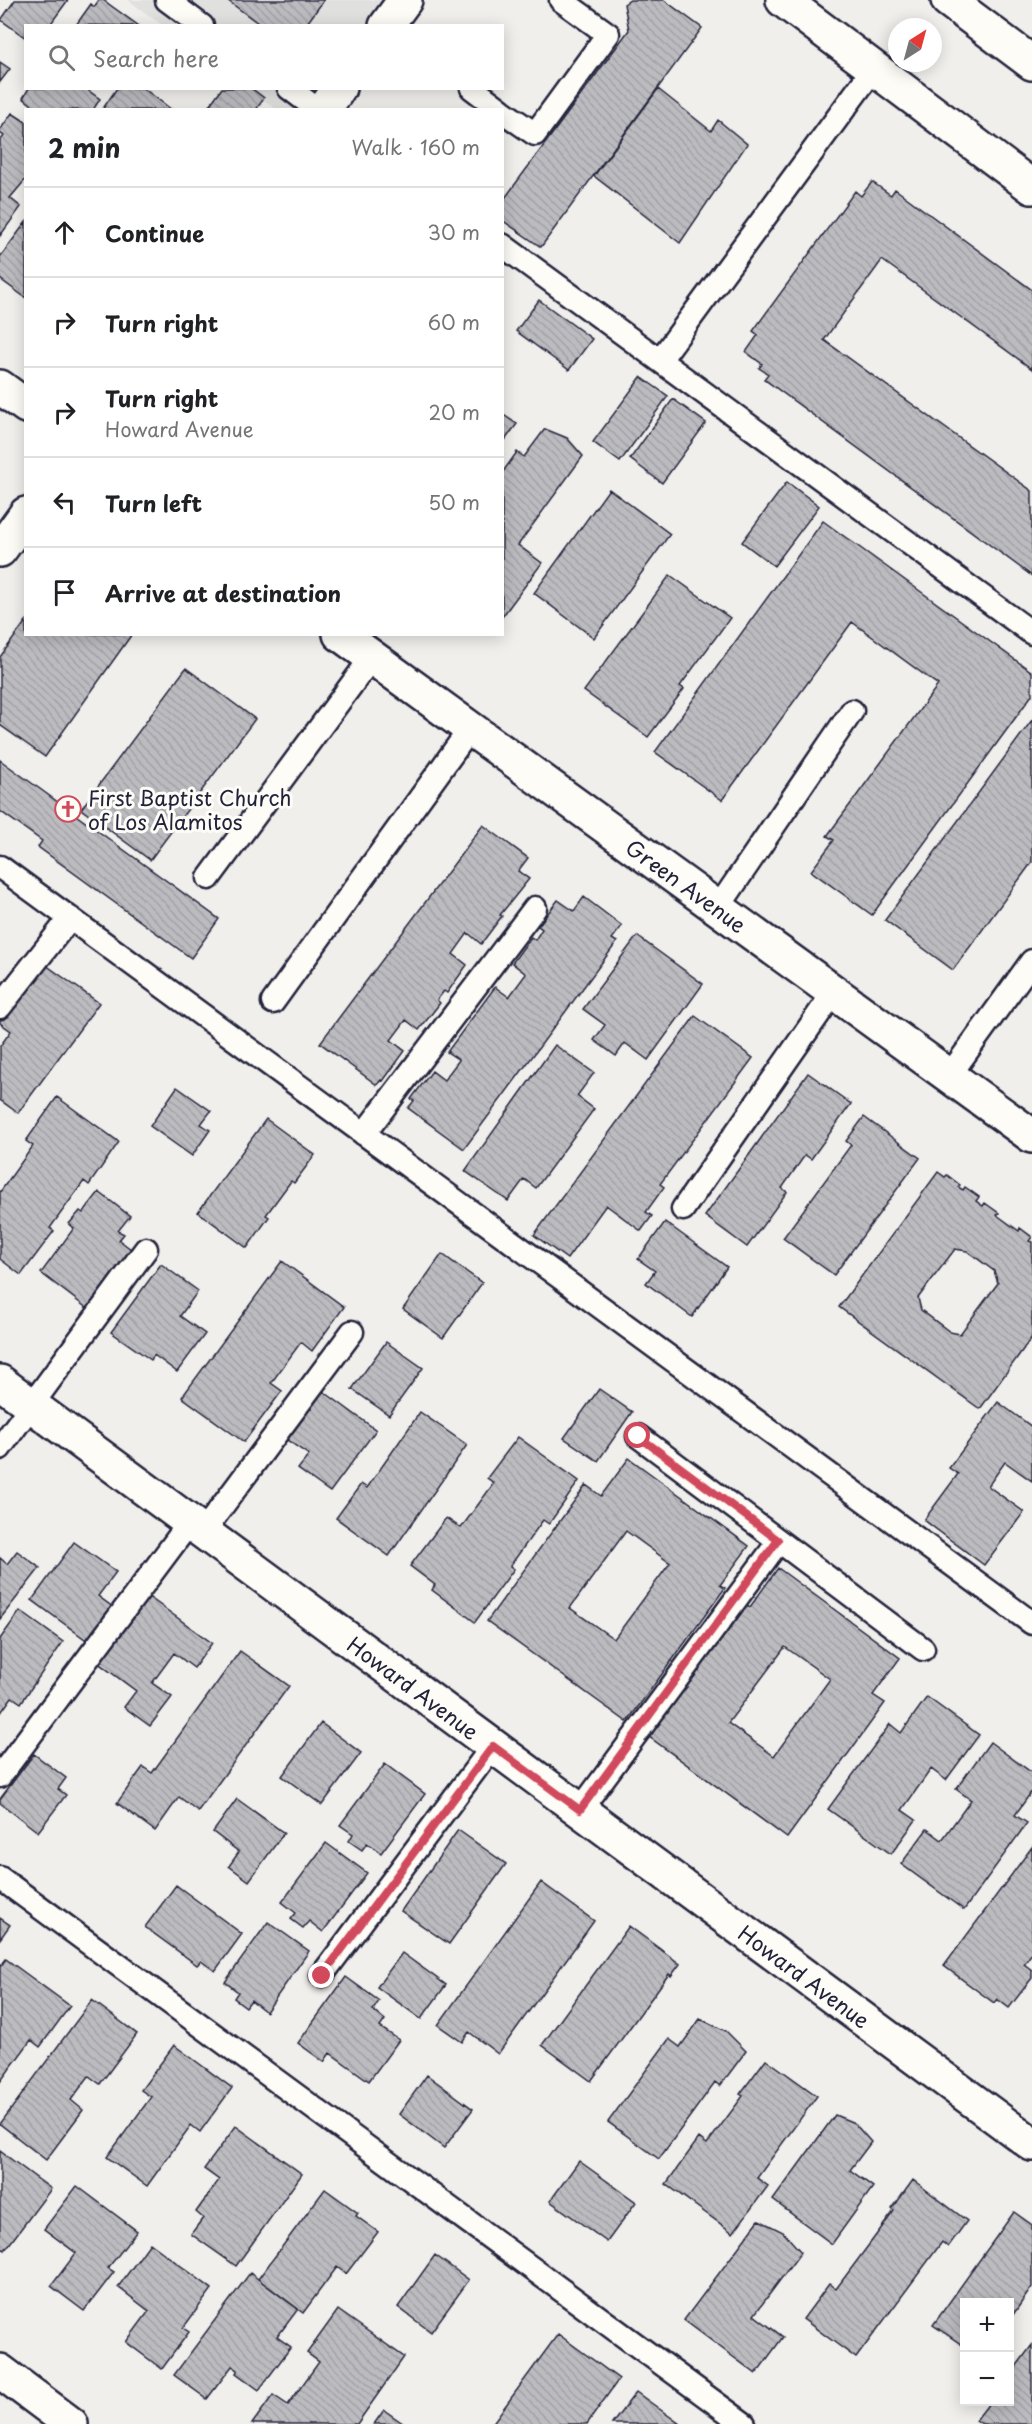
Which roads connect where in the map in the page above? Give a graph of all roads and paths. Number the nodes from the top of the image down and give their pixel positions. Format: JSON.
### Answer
{"nodes":[{"id":1,"x":167,"y":0,"type":"edge"},
{"id":2,"x":405,"y":0,"type":"edge"},
{"id":3,"x":561,"y":0,"type":"edge"},
{"id":4,"x":783,"y":0,"type":"edge"},
{"id":5,"x":948,"y":0,"type":"edge"},
{"id":6,"x":199,"y":24,"type":"edge"},
{"id":7,"x":387,"y":24,"type":"edge"},
{"id":8,"x":1032,"y":63,"type":"edge"},
{"id":9,"x":874,"y":68,"type":"junction"},
{"id":10,"x":292,"y":90,"type":"edge"},
{"id":11,"x":338,"y":90,"type":"edge"},
{"id":12,"x":475,"y":90,"type":"edge"},
{"id":13,"x":315,"y":108,"type":"edge"},
{"id":14,"x":325,"y":108,"type":"edge"},
{"id":15,"x":499,"y":108,"type":"edge"},
{"id":16,"x":504,"y":111,"type":"edge"},
{"id":17,"x":1032,"y":187,"type":"edge"},
{"id":18,"x":504,"y":246,"type":"edge"},
{"id":19,"x":660,"y":360,"type":"junction"},
{"id":20,"x":0,"y":387,"type":"edge"},
{"id":21,"x":24,"y":405,"type":"edge"},
{"id":22,"x":24,"y":517,"type":"edge"},
{"id":23,"x":0,"y":550,"type":"edge"},
{"id":24,"x":1032,"y":633,"type":"edge"},
{"id":25,"x":343,"y":636,"type":"edge"},
{"id":26,"x":372,"y":657,"type":"junction"},
{"id":27,"x":852,"y":711,"type":"dead end"},
{"id":28,"x":470,"y":729,"type":"junction"},
{"id":29,"x":0,"y":867,"type":"edge"},
{"id":30,"x":209,"y":878,"type":"dead end"},
{"id":31,"x":535,"y":908,"type":"dead end"},
{"id":32,"x":718,"y":908,"type":"junction"},
{"id":33,"x":70,"y":918,"type":"junction"},
{"id":34,"x":1032,"y":961,"type":"edge"},
{"id":35,"x":834,"y":992,"type":"junction"},
{"id":36,"x":273,"y":1002,"type":"dead end"},
{"id":37,"x":0,"y":1007,"type":"edge"},
{"id":38,"x":948,"y":1076,"type":"junction"},
{"id":39,"x":364,"y":1134,"type":"junction"},
{"id":40,"x":1032,"y":1136,"type":"edge"},
{"id":41,"x":683,"y":1209,"type":"dead end"},
{"id":42,"x":146,"y":1249,"type":"dead end"},
{"id":43,"x":352,"y":1332,"type":"dead end"},
{"id":44,"x":0,"y":1382,"type":"edge"},
{"id":45,"x":31,"y":1405,"type":"junction"},
{"id":46,"x":638,"y":1436,"type":"dead end"},
{"id":47,"x":0,"y":1448,"type":"edge"},
{"id":48,"x":196,"y":1527,"type":"junction"},
{"id":49,"x":778,"y":1540,"type":"junction"},
{"id":50,"x":1032,"y":1623,"type":"edge"},
{"id":51,"x":923,"y":1649,"type":"dead end"},
{"id":52,"x":493,"y":1746,"type":"junction"},
{"id":53,"x":0,"y":1776,"type":"edge"},
{"id":54,"x":580,"y":1810,"type":"junction"},
{"id":55,"x":0,"y":1878,"type":"edge"},
{"id":56,"x":322,"y":1976,"type":"dead end"},
{"id":57,"x":1032,"y":2144,"type":"edge"},
{"id":58,"x":0,"y":2371,"type":"edge"},
{"id":59,"x":72,"y":2424,"type":"edge"},
{"id":60,"x":744,"y":2424,"type":"edge"}],
"edges":[{"from":1,"to":6,"type":"lane"},
{"from":2,"to":7,"type":"street"},
{"from":3,"to":16,"type":"lane"},
{"from":4,"to":9,"type":"street"},
{"from":5,"to":8,"type":"street"},
{"from":9,"to":17,"type":"street"},
{"from":9,"to":19,"type":"lane"},
{"from":10,"to":13,"type":"lane"},
{"from":11,"to":14,"type":"street"},
{"from":12,"to":15,"type":"lane"},
{"from":18,"to":19,"type":"lane"},
{"from":19,"to":24,"type":"lane"},
{"from":20,"to":21,"type":"street"},
{"from":22,"to":23,"type":"street"},
{"from":25,"to":26,"type":"street","name":"Green Avenue"},
{"from":26,"to":28,"type":"street","name":"Green Avenue"},
{"from":26,"to":30,"type":"lane"},
{"from":27,"to":32,"type":"lane"},
{"from":28,"to":32,"type":"street","name":"Green Avenue"},
{"from":28,"to":36,"type":"lane"},
{"from":29,"to":33,"type":"lane"},
{"from":31,"to":39,"type":"lane"},
{"from":32,"to":35,"type":"street","name":"Green Avenue"},
{"from":33,"to":37,"type":"lane"},
{"from":33,"to":39,"type":"lane"},
{"from":34,"to":38,"type":"lane"},
{"from":35,"to":38,"type":"street","name":"Green Avenue"},
{"from":35,"to":41,"type":"lane"},
{"from":38,"to":40,"type":"street","name":"Green Avenue"},
{"from":39,"to":50,"type":"lane"},
{"from":42,"to":45,"type":"lane"},
{"from":43,"to":48,"type":"lane"},
{"from":44,"to":45,"type":"street","name":"Howard Avenue"},
{"from":45,"to":47,"type":"lane"},
{"from":45,"to":48,"type":"street","name":"Howard Avenue"},
{"from":46,"to":49,"type":"lane"},
{"from":48,"to":52,"type":"street","name":"Howard Avenue"},
{"from":48,"to":53,"type":"lane"},
{"from":49,"to":51,"type":"lane"},
{"from":49,"to":54,"type":"lane"},
{"from":52,"to":54,"type":"street","name":"Howard Avenue"},
{"from":52,"to":56,"type":"lane"},
{"from":54,"to":57,"type":"street","name":"Howard Avenue"},
{"from":55,"to":60,"type":"lane"},
{"from":58,"to":59,"type":"street"}]}
